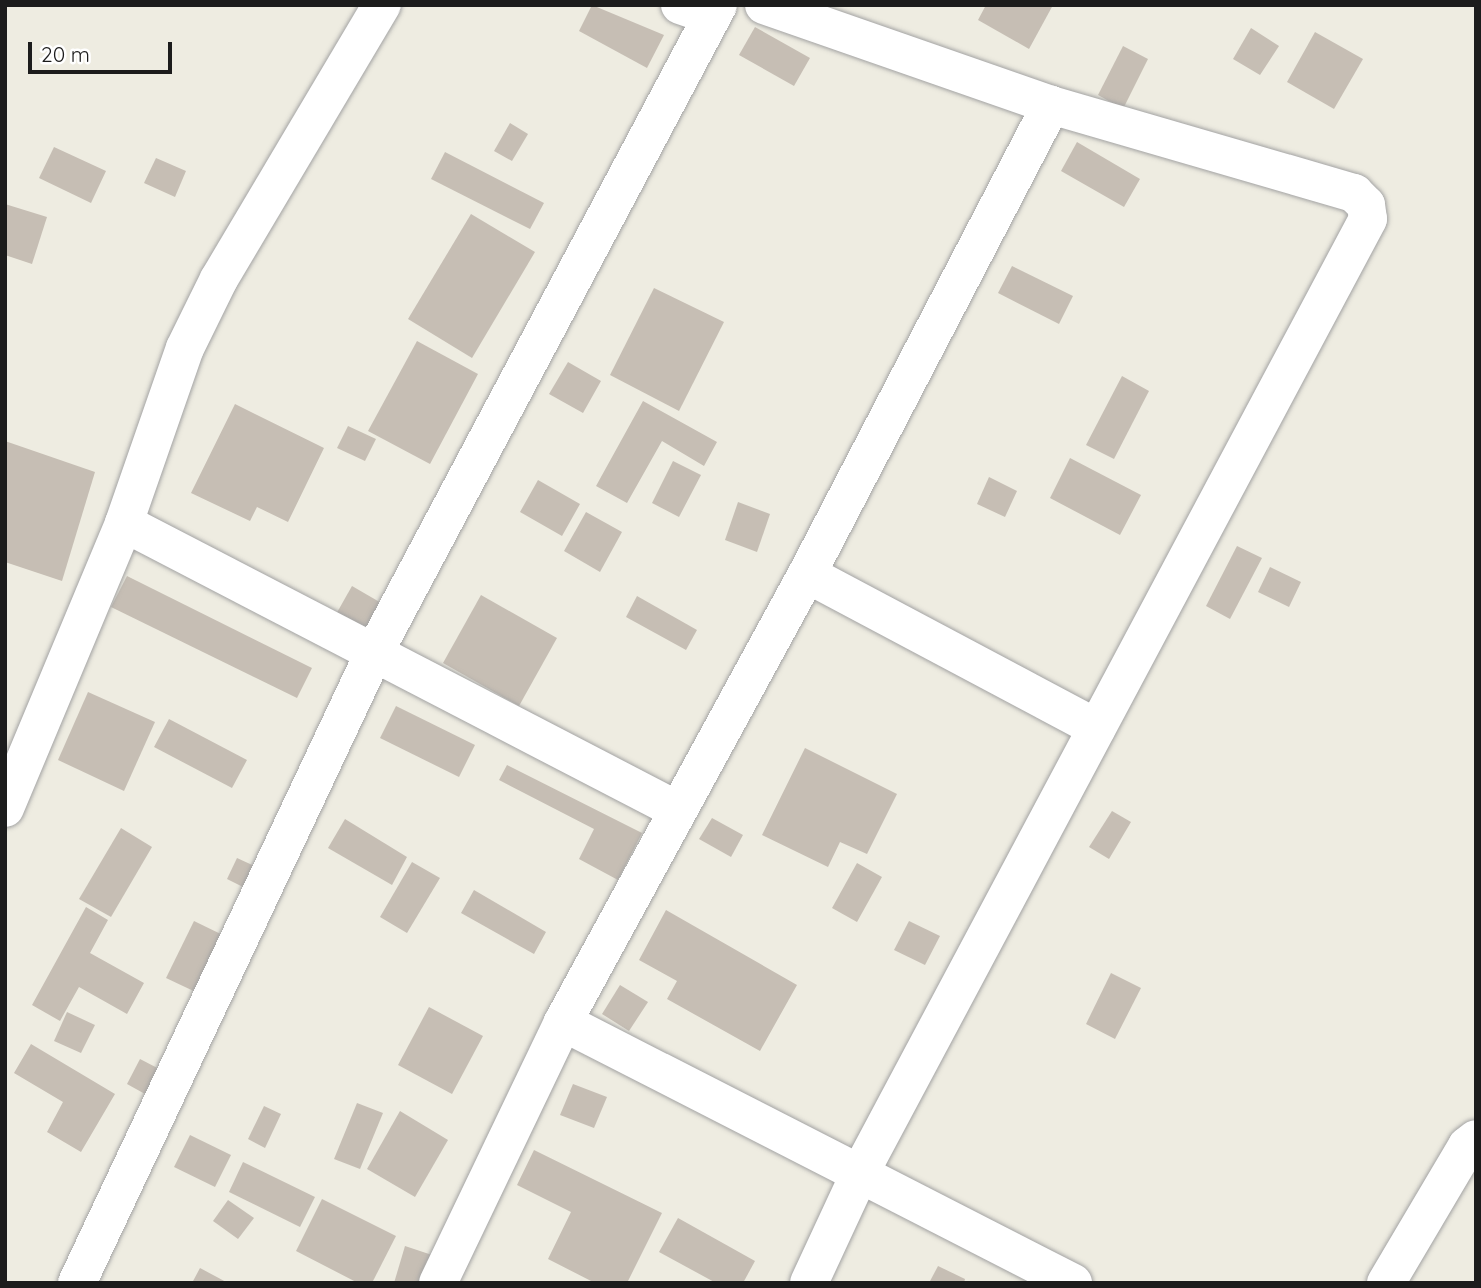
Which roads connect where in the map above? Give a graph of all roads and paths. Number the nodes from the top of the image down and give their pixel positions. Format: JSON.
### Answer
{"nodes":[{"id":1,"x":382,"y":5,"type":"edge"},
{"id":2,"x":764,"y":5,"type":"edge"},
{"id":3,"x":704,"y":9,"type":"edge"},
{"id":4,"x":1051,"y":105,"type":"junction"},
{"id":5,"x":124,"y":523,"type":"junction"},
{"id":6,"x":807,"y":574,"type":"junction"},
{"id":7,"x":374,"y":651,"type":"junction"},
{"id":8,"x":1097,"y":728,"type":"junction"},
{"id":9,"x":5,"y":808,"type":"edge"},
{"id":10,"x":677,"y":810,"type":"junction"},
{"id":11,"x":563,"y":1022,"type":"junction"},
{"id":12,"x":1476,"y":1139,"type":"edge"},
{"id":13,"x":860,"y":1173,"type":"junction"},
{"id":14,"x":77,"y":1283,"type":"edge"},
{"id":15,"x":439,"y":1283,"type":"edge"},
{"id":16,"x":809,"y":1283,"type":"edge"},
{"id":17,"x":1073,"y":1283,"type":"edge"},
{"id":18,"x":1386,"y":1283,"type":"edge"}],
"edges":[{"from":1,"to":5,"type":"street"},
{"from":2,"to":4,"type":"street"},
{"from":3,"to":7,"type":"street"},
{"from":4,"to":6,"type":"street"},
{"from":4,"to":8,"type":"street"},
{"from":5,"to":7,"type":"street"},
{"from":5,"to":9,"type":"street"},
{"from":6,"to":8,"type":"street"},
{"from":6,"to":10,"type":"street"},
{"from":7,"to":10,"type":"street"},
{"from":7,"to":14,"type":"street"},
{"from":8,"to":13,"type":"street"},
{"from":10,"to":11,"type":"street"},
{"from":11,"to":13,"type":"street"},
{"from":11,"to":15,"type":"street"},
{"from":12,"to":18,"type":"street"},
{"from":13,"to":16,"type":"street"},
{"from":13,"to":17,"type":"street"}]}
